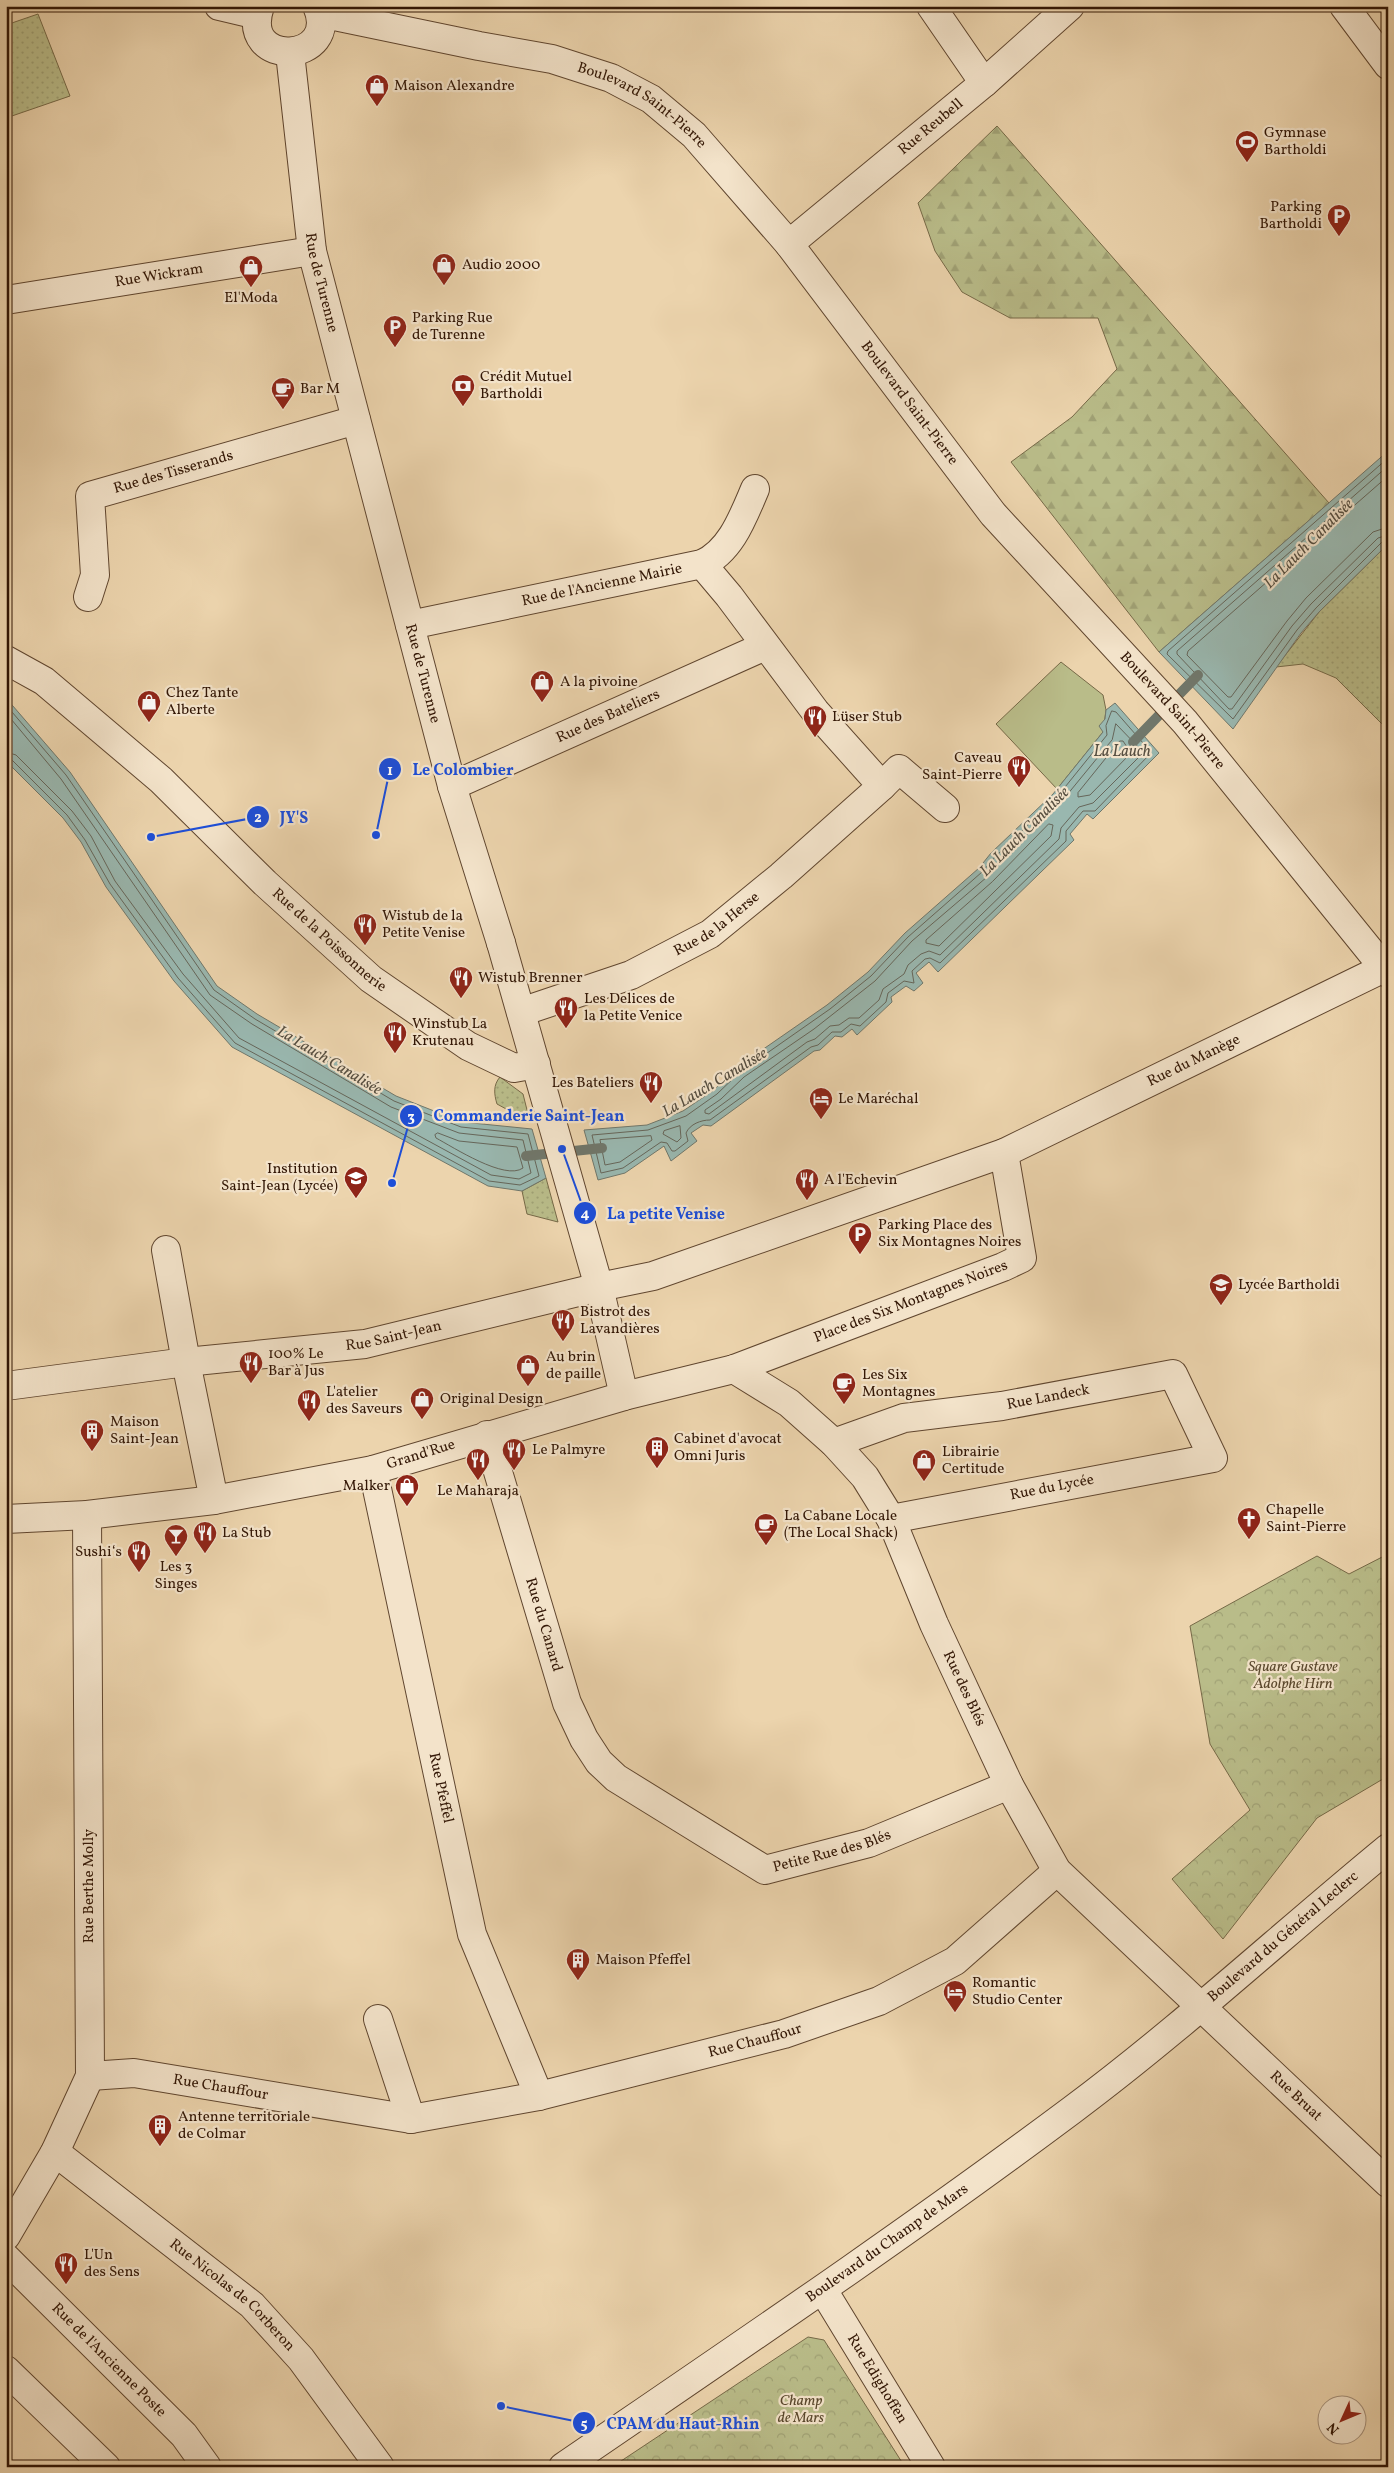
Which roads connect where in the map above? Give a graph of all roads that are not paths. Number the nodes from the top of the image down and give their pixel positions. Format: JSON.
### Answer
{"nodes":[{"id":1,"x":219,"y":6,"type":"edge"},
{"id":2,"x":931,"y":6,"type":"edge"},
{"id":3,"x":1070,"y":6,"type":"edge"},
{"id":4,"x":1344,"y":6,"type":"edge"},
{"id":5,"x":318,"y":10,"type":"edge"},
{"id":6,"x":259,"y":11,"type":"edge"},
{"id":7,"x":290,"y":53,"type":"junction"},
{"id":8,"x":1388,"y":65,"type":"edge"},
{"id":9,"x":984,"y":83,"type":"junction"},
{"id":10,"x":789,"y":244,"type":"junction"},
{"id":11,"x":312,"y":252,"type":"junction"},
{"id":12,"x":6,"y":300,"type":"edge"},
{"id":13,"x":356,"y":420,"type":"junction"},
{"id":14,"x":755,"y":489,"type":"dead end"},
{"id":15,"x":702,"y":564,"type":"junction"},
{"id":16,"x":88,"y":597,"type":"dead end"},
{"id":17,"x":410,"y":625,"type":"junction"},
{"id":18,"x":765,"y":646,"type":"junction"},
{"id":19,"x":6,"y":660,"type":"edge"},
{"id":20,"x":452,"y":786,"type":"junction"},
{"id":21,"x":882,"y":786,"type":"junction"},
{"id":22,"x":946,"y":808,"type":"dead end"},
{"id":23,"x":1386,"y":969,"type":"edge"},
{"id":24,"x":521,"y":1012,"type":"junction"},
{"id":25,"x":536,"y":1064,"type":"junction"},
{"id":26,"x":1004,"y":1153,"type":"junction"},
{"id":27,"x":166,"y":1250,"type":"dead end"},
{"id":28,"x":599,"y":1287,"type":"junction"},
{"id":29,"x":186,"y":1362,"type":"junction"},
{"id":30,"x":734,"y":1369,"type":"junction"},
{"id":31,"x":6,"y":1386,"type":"edge"},
{"id":32,"x":624,"y":1396,"type":"junction"},
{"id":33,"x":487,"y":1435,"type":"junction"},
{"id":34,"x":834,"y":1443,"type":"junction"},
{"id":35,"x":1213,"y":1458,"type":"joint"},
{"id":36,"x":373,"y":1470,"type":"junction"},
{"id":37,"x":214,"y":1500,"type":"junction"},
{"id":38,"x":86,"y":1515,"type":"junction"},
{"id":39,"x":6,"y":1519,"type":"edge"},
{"id":40,"x":891,"y":1519,"type":"junction"},
{"id":41,"x":1009,"y":1785,"type":"junction"},
{"id":42,"x":636,"y":1792,"type":"joint"},
{"id":43,"x":1388,"y":1848,"type":"edge"},
{"id":44,"x":1058,"y":1871,"type":"junction"},
{"id":45,"x":1203,"y":2007,"type":"junction"},
{"id":46,"x":378,"y":2019,"type":"dead end"},
{"id":47,"x":90,"y":2076,"type":"junction"},
{"id":48,"x":539,"y":2096,"type":"junction"},
{"id":49,"x":411,"y":2119,"type":"junction"},
{"id":50,"x":55,"y":2152,"type":"junction"},
{"id":51,"x":1388,"y":2183,"type":"edge"},
{"id":52,"x":6,"y":2236,"type":"edge"},
{"id":53,"x":6,"y":2258,"type":"edge"},
{"id":54,"x":823,"y":2290,"type":"junction"},
{"id":55,"x":6,"y":2370,"type":"edge"},
{"id":56,"x":106,"y":2467,"type":"edge"},
{"id":57,"x":207,"y":2467,"type":"edge"},
{"id":58,"x":380,"y":2467,"type":"edge"},
{"id":59,"x":563,"y":2467,"type":"edge"},
{"id":60,"x":931,"y":2467,"type":"edge"}],
"edges":[{"from":1,"to":6,"type":"street"},
{"from":2,"to":9,"type":"street"},
{"from":3,"to":9,"type":"street","name":"Rue Reubell"},
{"from":4,"to":8,"type":"street"},
{"from":5,"to":7,"type":"street"},
{"from":5,"to":10,"type":"street","name":"Boulevard Saint-Pierre"},
{"from":6,"to":7,"type":"street"},
{"from":7,"to":11,"type":"street","name":"Rue de Turenne"},
{"from":9,"to":10,"type":"street","name":"Rue Reubell"},
{"from":10,"to":23,"type":"street","name":"Boulevard Saint-Pierre"},
{"from":11,"to":12,"type":"street","name":"Rue Wickram"},
{"from":11,"to":13,"type":"street","name":"Rue de Turenne"},
{"from":13,"to":16,"type":"street","name":"Rue des Tisserands"},
{"from":13,"to":17,"type":"street","name":"Rue de Turenne"},
{"from":14,"to":15,"type":"street","name":"Rue de l'Ancienne Mairie"},
{"from":15,"to":17,"type":"street","name":"Rue de l'Ancienne Mairie"},
{"from":15,"to":18,"type":"street"},
{"from":17,"to":20,"type":"street","name":"Rue de Turenne"},
{"from":18,"to":20,"type":"street","name":"Rue des Bateliers"},
{"from":18,"to":21,"type":"street"},
{"from":19,"to":25,"type":"street","name":"Rue de la Poissonnerie"},
{"from":20,"to":24,"type":"street","name":"Rue de Turenne"},
{"from":21,"to":22,"type":"street","name":"Rue de la Herse"},
{"from":21,"to":24,"type":"street","name":"Rue de la Herse"},
{"from":23,"to":26,"type":"street","name":"Rue du Manège"},
{"from":24,"to":25,"type":"street","name":"Rue de Turenne"},
{"from":25,"to":28,"type":"street","name":"Rue de Turenne"},
{"from":26,"to":28,"type":"street"},
{"from":26,"to":30,"type":"street","name":"Place des Six Montagnes Noires"},
{"from":27,"to":29,"type":"street"},
{"from":28,"to":29,"type":"street","name":"Rue Saint-Jean"},
{"from":28,"to":32,"type":"street"},
{"from":29,"to":31,"type":"street","name":"Rue Saint-Jean"},
{"from":29,"to":37,"type":"street"},
{"from":30,"to":32,"type":"street","name":"Place des Six Montagnes Noires"},
{"from":30,"to":34,"type":"street","name":"Rue des Blés"},
{"from":32,"to":33,"type":"street","name":"Grand'Rue"},
{"from":33,"to":36,"type":"street","name":"Grand'Rue"},
{"from":33,"to":42,"type":"street","name":"Rue du Canard"},
{"from":34,"to":35,"type":"street","name":"Rue Landeck"},
{"from":34,"to":40,"type":"street","name":"Rue des Blés"},
{"from":35,"to":40,"type":"street","name":"Rue du Lycée"},
{"from":36,"to":37,"type":"street","name":"Grand'Rue"},
{"from":36,"to":48,"type":"street","name":"Rue Pfeffel"},
{"from":37,"to":38,"type":"street","name":"Grand'Rue"},
{"from":38,"to":39,"type":"street","name":"Grand'Rue"},
{"from":38,"to":47,"type":"street","name":"Rue Berthe Molly"},
{"from":40,"to":41,"type":"street","name":"Rue des Blés"},
{"from":41,"to":42,"type":"street","name":"Petite Rue des Blés"},
{"from":41,"to":44,"type":"street","name":"Rue des Blés"},
{"from":43,"to":45,"type":"street","name":"Boulevard du Général Leclerc"},
{"from":44,"to":45,"type":"street","name":"Rue des Blés"},
{"from":44,"to":48,"type":"street","name":"Rue Chauffour"},
{"from":45,"to":51,"type":"street","name":"Rue Bruat"},
{"from":45,"to":54,"type":"street","name":"Boulevard du Champ de Mars"},
{"from":46,"to":49,"type":"street"},
{"from":47,"to":49,"type":"street","name":"Rue Chauffour"},
{"from":47,"to":50,"type":"street","name":"Rue Berthe Molly"},
{"from":48,"to":49,"type":"street","name":"Rue Chauffour"},
{"from":50,"to":52,"type":"street","name":"Rue Berthe Molly"},
{"from":50,"to":58,"type":"street","name":"Rue Nicolas de Corberon"},
{"from":53,"to":57,"type":"street","name":"Rue de l'Ancienne Poste"},
{"from":54,"to":59,"type":"street","name":"Boulevard du Champ de Mars"},
{"from":54,"to":60,"type":"street","name":"Rue Edighoffen"},
{"from":55,"to":56,"type":"street"}]}
